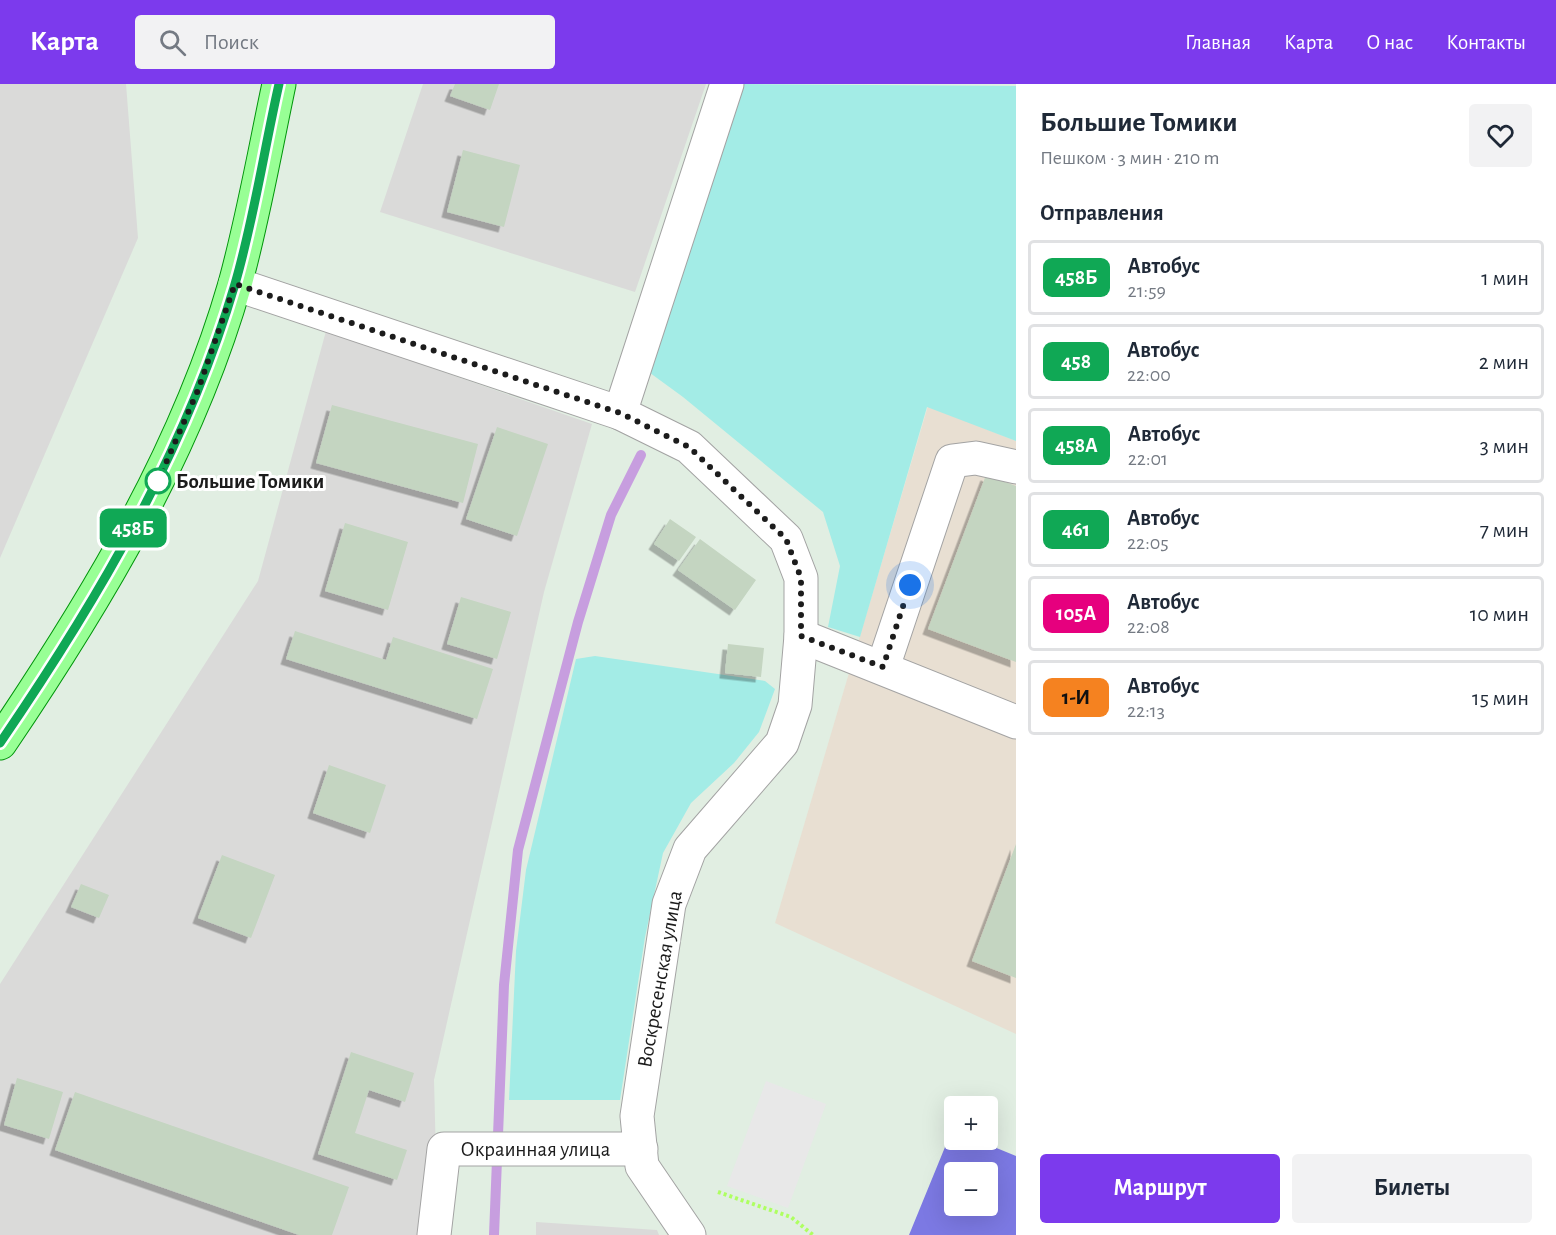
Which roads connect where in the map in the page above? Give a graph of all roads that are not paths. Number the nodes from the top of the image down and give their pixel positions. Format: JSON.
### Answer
{"nodes":[{"id":1,"x":279,"y":84,"type":"edge"},
{"id":2,"x":727,"y":84,"type":"edge"},
{"id":3,"x":235,"y":284,"type":"junction"},
{"id":4,"x":620,"y":413,"type":"junction"},
{"id":5,"x":1016,"y":467,"type":"edge"},
{"id":6,"x":801,"y":636,"type":"junction"},
{"id":7,"x":883,"y":667,"type":"junction"},
{"id":8,"x":1016,"y":722,"type":"edge"},
{"id":9,"x":0,"y":744,"type":"edge"},
{"id":10,"x":641,"y":1149,"type":"junction"},
{"id":11,"x":434,"y":1235,"type":"edge"},
{"id":12,"x":689,"y":1235,"type":"edge"}],
"edges":[{"from":1,"to":3,"type":"main road"},
{"from":2,"to":4,"type":"street"},
{"from":3,"to":4,"type":"street","name":"Воскресенская улица"},
{"from":3,"to":9,"type":"main road"},
{"from":4,"to":6,"type":"street","name":"Воскресенская улица"},
{"from":5,"to":7,"type":"street"},
{"from":6,"to":7,"type":"street"},
{"from":6,"to":10,"type":"street","name":"Воскресенская улица"},
{"from":7,"to":8,"type":"street"},
{"from":10,"to":11,"type":"street","name":"Окраинная улица"},
{"from":10,"to":12,"type":"street","name":"Воскресенская улица"}]}
